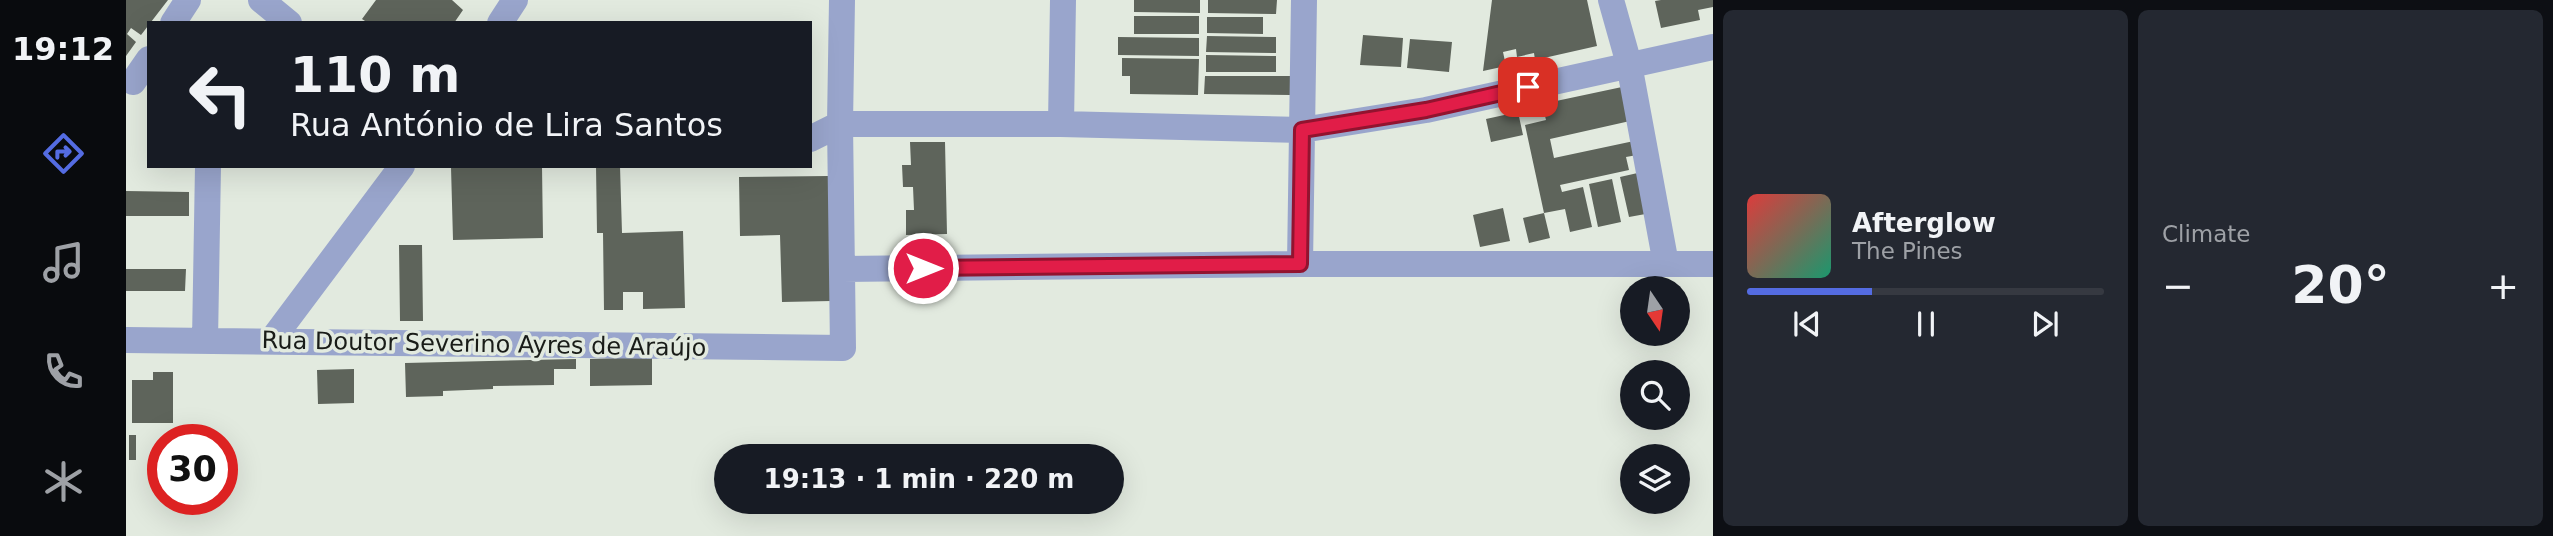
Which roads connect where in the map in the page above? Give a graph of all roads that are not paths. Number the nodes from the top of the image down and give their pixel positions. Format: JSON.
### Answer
{"nodes":[{"id":1,"x":188,"y":0,"type":"edge"},
{"id":2,"x":261,"y":0,"type":"edge"},
{"id":3,"x":515,"y":0,"type":"edge"},
{"id":4,"x":842,"y":0,"type":"edge"},
{"id":5,"x":1063,"y":0,"type":"edge"},
{"id":6,"x":1304,"y":0,"type":"edge"},
{"id":7,"x":1611,"y":0,"type":"edge"},
{"id":8,"x":174,"y":21,"type":"edge"},
{"id":9,"x":287,"y":21,"type":"edge"},
{"id":10,"x":501,"y":21,"type":"edge"},
{"id":11,"x":1713,"y":47,"type":"edge"},
{"id":12,"x":147,"y":63,"type":"edge"},
{"id":13,"x":1629,"y":64,"type":"junction"},
{"id":14,"x":136,"y":83,"type":"edge"},
{"id":15,"x":840,"y":124,"type":"junction"},
{"id":16,"x":1061,"y":124,"type":"junction"},
{"id":17,"x":1302,"y":130,"type":"junction"},
{"id":18,"x":812,"y":138,"type":"edge"},
{"id":19,"x":208,"y":168,"type":"edge"},
{"id":20,"x":401,"y":168,"type":"edge"},
{"id":21,"x":1300,"y":264,"type":"junction"},
{"id":22,"x":1666,"y":264,"type":"junction"},
{"id":23,"x":1713,"y":264,"type":"edge"},
{"id":24,"x":843,"y":269,"type":"junction"},
{"id":25,"x":126,"y":340,"type":"edge"},
{"id":26,"x":205,"y":341,"type":"junction"},
{"id":27,"x":271,"y":341,"type":"junction"}],
"edges":[{"from":1,"to":8,"type":"street"},
{"from":2,"to":9,"type":"street"},
{"from":3,"to":10,"type":"street"},
{"from":4,"to":15,"type":"street"},
{"from":5,"to":16,"type":"street"},
{"from":6,"to":17,"type":"street"},
{"from":7,"to":13,"type":"street"},
{"from":11,"to":13,"type":"street"},
{"from":12,"to":14,"type":"street"},
{"from":13,"to":17,"type":"street"},
{"from":13,"to":22,"type":"street"},
{"from":15,"to":16,"type":"street"},
{"from":15,"to":18,"type":"street"},
{"from":15,"to":24,"type":"street"},
{"from":16,"to":17,"type":"street"},
{"from":17,"to":21,"type":"street"},
{"from":19,"to":26,"type":"street"},
{"from":20,"to":27,"type":"street"},
{"from":21,"to":22,"type":"street"},
{"from":21,"to":24,"type":"street"},
{"from":22,"to":23,"type":"street"},
{"from":24,"to":27,"type":"street","name":"Rua Doutor Severino Ayres de Araújo"},
{"from":25,"to":26,"type":"street","name":"Rua Doutor Severino Ayres de Araújo"},
{"from":26,"to":27,"type":"street","name":"Rua Doutor Severino Ayres de Araújo"}]}
